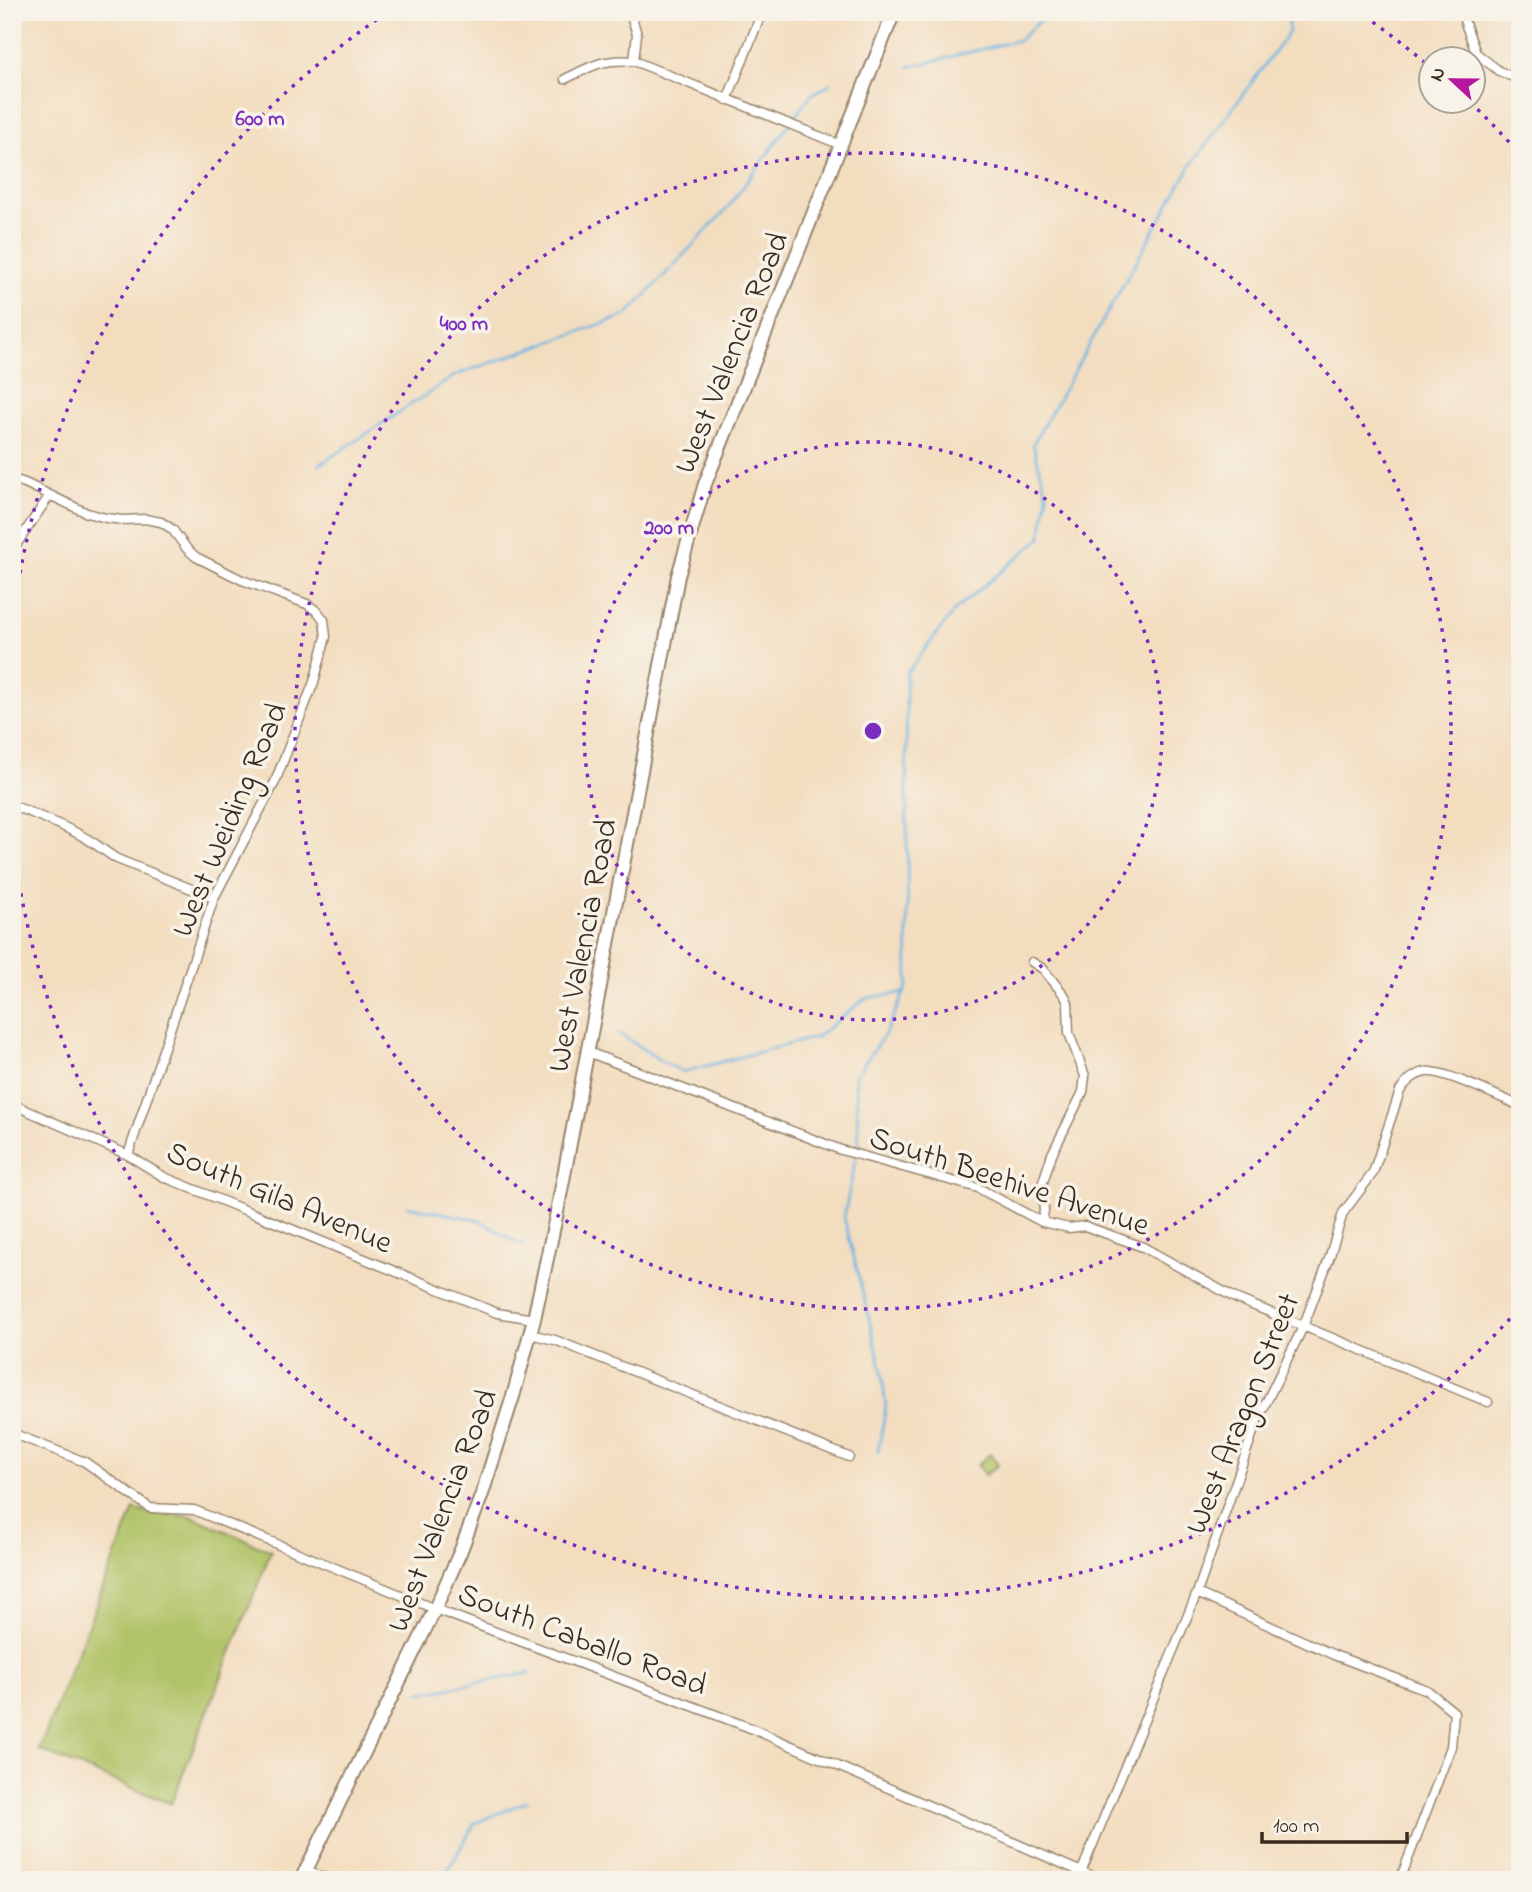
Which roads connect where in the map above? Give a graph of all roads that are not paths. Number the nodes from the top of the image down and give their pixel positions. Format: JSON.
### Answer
{"nodes":[{"id":1,"x":630,"y":12,"type":"edge"},
{"id":2,"x":762,"y":12,"type":"edge"},
{"id":3,"x":894,"y":12,"type":"edge"},
{"id":4,"x":1461,"y":12,"type":"edge"},
{"id":5,"x":634,"y":61,"type":"junction"},
{"id":6,"x":565,"y":79,"type":"dead end"},
{"id":7,"x":1520,"y":80,"type":"edge"},
{"id":8,"x":727,"y":100,"type":"junction"},
{"id":9,"x":841,"y":145,"type":"junction"},
{"id":10,"x":12,"y":479,"type":"edge"},
{"id":11,"x":50,"y":495,"type":"junction"},
{"id":12,"x":12,"y":551,"type":"edge"},
{"id":13,"x":12,"y":805,"type":"edge"},
{"id":14,"x":214,"y":898,"type":"junction"},
{"id":15,"x":1031,"y":962,"type":"dead end"},
{"id":16,"x":588,"y":1052,"type":"junction"},
{"id":17,"x":12,"y":1104,"type":"edge"},
{"id":18,"x":1520,"y":1105,"type":"edge"},
{"id":19,"x":128,"y":1155,"type":"junction"},
{"id":20,"x":1042,"y":1222,"type":"junction"},
{"id":21,"x":534,"y":1319,"type":"junction"},
{"id":22,"x":1303,"y":1327,"type":"junction"},
{"id":23,"x":530,"y":1334,"type":"junction"},
{"id":24,"x":1488,"y":1402,"type":"dead end"},
{"id":25,"x":14,"y":1437,"type":"edge"},
{"id":26,"x":849,"y":1457,"type":"dead end"},
{"id":27,"x":1197,"y":1593,"type":"junction"},
{"id":28,"x":435,"y":1609,"type":"junction"},
{"id":29,"x":304,"y":1875,"type":"edge"},
{"id":30,"x":1080,"y":1876,"type":"edge"},
{"id":31,"x":330,"y":1880,"type":"edge"},
{"id":32,"x":1100,"y":1880,"type":"edge"},
{"id":33,"x":1400,"y":1880,"type":"edge"}],
"edges":[{"from":1,"to":5,"type":"street"},
{"from":2,"to":8,"type":"street"},
{"from":3,"to":9,"type":"main road","name":"West Valencia Road"},
{"from":4,"to":7,"type":"street"},
{"from":5,"to":6,"type":"street"},
{"from":5,"to":8,"type":"street"},
{"from":8,"to":9,"type":"street"},
{"from":9,"to":16,"type":"main road","name":"West Valencia Road"},
{"from":10,"to":11,"type":"street"},
{"from":11,"to":12,"type":"street"},
{"from":11,"to":14,"type":"street","name":"West Weiding Road"},
{"from":13,"to":14,"type":"street"},
{"from":14,"to":19,"type":"street","name":"West Weiding Road"},
{"from":15,"to":20,"type":"street"},
{"from":16,"to":20,"type":"street","name":"South Beehive Avenue"},
{"from":16,"to":21,"type":"main road","name":"West Valencia Road"},
{"from":17,"to":19,"type":"street","name":"South Gila Avenue"},
{"from":18,"to":22,"type":"street","name":"West Aragon Street"},
{"from":19,"to":21,"type":"street","name":"South Gila Avenue"},
{"from":20,"to":22,"type":"street","name":"South Beehive Avenue"},
{"from":21,"to":23,"type":"main road","name":"West Valencia Road"},
{"from":22,"to":24,"type":"street","name":"South Beehive Avenue"},
{"from":22,"to":27,"type":"street","name":"West Aragon Street"},
{"from":23,"to":26,"type":"street"},
{"from":23,"to":28,"type":"main road","name":"West Valencia Road"},
{"from":25,"to":28,"type":"street","name":"South Caballo Road"},
{"from":27,"to":30,"type":"street","name":"West Aragon Street"},
{"from":27,"to":33,"type":"street"},
{"from":28,"to":29,"type":"main road","name":"West Valencia Road"},
{"from":28,"to":30,"type":"street","name":"South Caballo Road"},
{"from":29,"to":31,"type":"street"},
{"from":30,"to":32,"type":"street","name":"South Caballo Road"}]}
